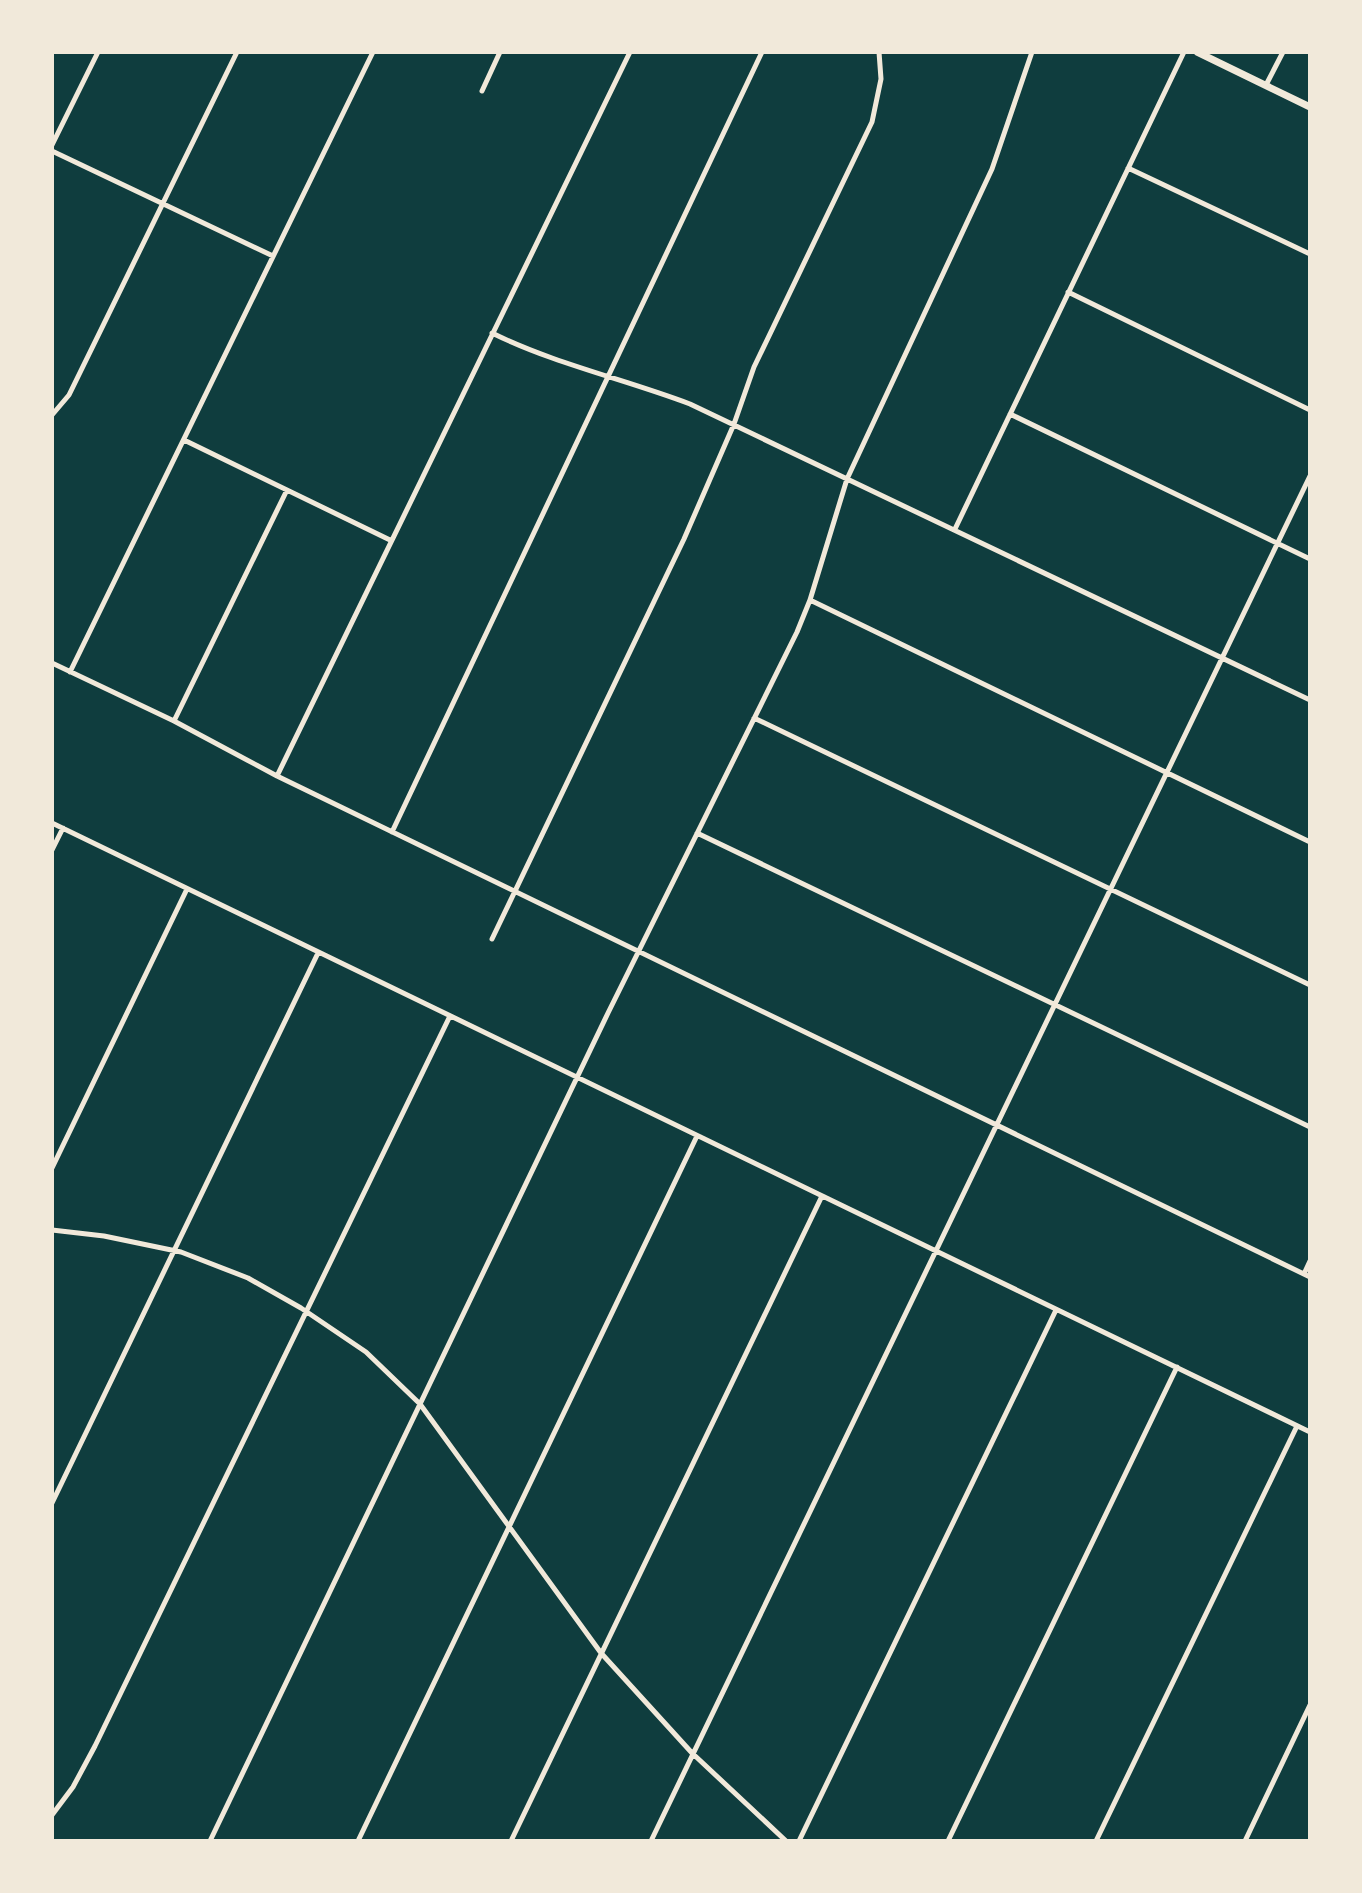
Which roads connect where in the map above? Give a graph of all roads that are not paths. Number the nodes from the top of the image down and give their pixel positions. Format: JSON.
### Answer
{"nodes":[{"id":1,"x":98,"y":52,"type":"edge"},
{"id":2,"x":237,"y":52,"type":"edge"},
{"id":3,"x":373,"y":52,"type":"edge"},
{"id":4,"x":500,"y":52,"type":"edge"},
{"id":5,"x":630,"y":52,"type":"edge"},
{"id":6,"x":762,"y":52,"type":"edge"},
{"id":7,"x":879,"y":52,"type":"edge"},
{"id":8,"x":1032,"y":52,"type":"edge"},
{"id":9,"x":1184,"y":52,"type":"edge"},
{"id":10,"x":1197,"y":52,"type":"edge"},
{"id":11,"x":1283,"y":52,"type":"edge"},
{"id":12,"x":1266,"y":85,"type":"junction"},
{"id":13,"x":482,"y":91,"type":"dead end"},
{"id":14,"x":1310,"y":107,"type":"edge"},
{"id":15,"x":52,"y":145,"type":"edge"},
{"id":16,"x":52,"y":151,"type":"edge"},
{"id":17,"x":1128,"y":168,"type":"junction"},
{"id":18,"x":163,"y":202,"type":"junction"},
{"id":19,"x":1310,"y":254,"type":"edge"},
{"id":20,"x":273,"y":256,"type":"junction"},
{"id":21,"x":1068,"y":292,"type":"junction"},
{"id":22,"x":492,"y":333,"type":"junction"},
{"id":23,"x":609,"y":375,"type":"junction"},
{"id":24,"x":1310,"y":410,"type":"edge"},
{"id":25,"x":1010,"y":414,"type":"junction"},
{"id":26,"x":52,"y":415,"type":"edge"},
{"id":27,"x":734,"y":424,"type":"junction"},
{"id":28,"x":184,"y":440,"type":"junction"},
{"id":29,"x":1310,"y":476,"type":"edge"},
{"id":30,"x":847,"y":479,"type":"junction"},
{"id":31,"x":287,"y":490,"type":"junction"},
{"id":32,"x":955,"y":529,"type":"junction"},
{"id":33,"x":390,"y":540,"type":"junction"},
{"id":34,"x":1278,"y":543,"type":"junction"},
{"id":35,"x":1310,"y":559,"type":"edge"},
{"id":36,"x":810,"y":600,"type":"junction"},
{"id":37,"x":1222,"y":658,"type":"junction"},
{"id":38,"x":52,"y":663,"type":"edge"},
{"id":39,"x":70,"y":672,"type":"junction"},
{"id":40,"x":1310,"y":700,"type":"edge"},
{"id":41,"x":754,"y":718,"type":"junction"},
{"id":42,"x":174,"y":721,"type":"junction"},
{"id":43,"x":1166,"y":773,"type":"junction"},
{"id":44,"x":277,"y":776,"type":"junction"},
{"id":45,"x":52,"y":823,"type":"edge"},
{"id":46,"x":63,"y":828,"type":"junction"},
{"id":47,"x":392,"y":832,"type":"junction"},
{"id":48,"x":697,"y":833,"type":"junction"},
{"id":49,"x":1310,"y":842,"type":"edge"},
{"id":50,"x":52,"y":850,"type":"edge"},
{"id":51,"x":1111,"y":888,"type":"junction"},
{"id":52,"x":187,"y":889,"type":"junction"},
{"id":53,"x":514,"y":892,"type":"junction"},
{"id":54,"x":492,"y":939,"type":"dead end"},
{"id":55,"x":638,"y":952,"type":"junction"},
{"id":56,"x":318,"y":953,"type":"junction"},
{"id":57,"x":1310,"y":985,"type":"edge"},
{"id":58,"x":1055,"y":1005,"type":"junction"},
{"id":59,"x":450,"y":1016,"type":"junction"},
{"id":60,"x":578,"y":1077,"type":"junction"},
{"id":61,"x":997,"y":1125,"type":"junction"},
{"id":62,"x":1310,"y":1127,"type":"edge"},
{"id":63,"x":697,"y":1136,"type":"junction"},
{"id":64,"x":52,"y":1168,"type":"edge"},
{"id":65,"x":822,"y":1196,"type":"junction"},
{"id":66,"x":52,"y":1230,"type":"edge"},
{"id":67,"x":174,"y":1251,"type":"junction"},
{"id":68,"x":937,"y":1251,"type":"junction"},
{"id":69,"x":1310,"y":1261,"type":"edge"},
{"id":70,"x":1307,"y":1276,"type":"edge"},
{"id":71,"x":1056,"y":1310,"type":"junction"},
{"id":72,"x":308,"y":1313,"type":"junction"},
{"id":73,"x":1177,"y":1367,"type":"junction"},
{"id":74,"x":420,"y":1404,"type":"junction"},
{"id":75,"x":1297,"y":1426,"type":"junction"},
{"id":76,"x":1310,"y":1432,"type":"edge"},
{"id":77,"x":52,"y":1503,"type":"edge"},
{"id":78,"x":509,"y":1526,"type":"junction"},
{"id":79,"x":601,"y":1653,"type":"junction"},
{"id":80,"x":1310,"y":1705,"type":"edge"},
{"id":81,"x":692,"y":1753,"type":"junction"},
{"id":82,"x":52,"y":1815,"type":"edge"},
{"id":83,"x":210,"y":1841,"type":"edge"},
{"id":84,"x":358,"y":1841,"type":"edge"},
{"id":85,"x":511,"y":1841,"type":"edge"},
{"id":86,"x":651,"y":1841,"type":"edge"},
{"id":87,"x":786,"y":1841,"type":"edge"},
{"id":88,"x":799,"y":1841,"type":"edge"},
{"id":89,"x":948,"y":1841,"type":"edge"},
{"id":90,"x":1096,"y":1841,"type":"edge"},
{"id":91,"x":1245,"y":1841,"type":"edge"}],
"edges":[{"from":1,"to":15,"type":"street"},
{"from":2,"to":18,"type":"street"},
{"from":3,"to":20,"type":"street"},
{"from":4,"to":13,"type":"street"},
{"from":5,"to":22,"type":"street"},
{"from":6,"to":23,"type":"street"},
{"from":7,"to":27,"type":"street"},
{"from":8,"to":30,"type":"street"},
{"from":9,"to":17,"type":"street"},
{"from":10,"to":12,"type":"main road"},
{"from":11,"to":12,"type":"street"},
{"from":12,"to":14,"type":"main road"},
{"from":16,"to":18,"type":"street"},
{"from":17,"to":19,"type":"street"},
{"from":17,"to":21,"type":"street"},
{"from":18,"to":20,"type":"street"},
{"from":18,"to":26,"type":"street"},
{"from":20,"to":28,"type":"street"},
{"from":21,"to":24,"type":"street"},
{"from":21,"to":25,"type":"street"},
{"from":22,"to":23,"type":"street"},
{"from":22,"to":33,"type":"street"},
{"from":23,"to":27,"type":"street"},
{"from":23,"to":47,"type":"street"},
{"from":25,"to":32,"type":"street"},
{"from":25,"to":34,"type":"street"},
{"from":27,"to":30,"type":"street"},
{"from":27,"to":53,"type":"street"},
{"from":28,"to":31,"type":"street"},
{"from":28,"to":39,"type":"street"},
{"from":29,"to":34,"type":"street"},
{"from":30,"to":32,"type":"street"},
{"from":30,"to":36,"type":"street"},
{"from":31,"to":33,"type":"street"},
{"from":31,"to":42,"type":"street"},
{"from":32,"to":37,"type":"street"},
{"from":33,"to":44,"type":"street"},
{"from":34,"to":35,"type":"street"},
{"from":34,"to":37,"type":"street"},
{"from":36,"to":41,"type":"street"},
{"from":36,"to":43,"type":"street"},
{"from":37,"to":40,"type":"street"},
{"from":37,"to":43,"type":"street"},
{"from":38,"to":39,"type":"street"},
{"from":39,"to":42,"type":"street"},
{"from":41,"to":48,"type":"street"},
{"from":41,"to":51,"type":"street"},
{"from":42,"to":44,"type":"street"},
{"from":43,"to":49,"type":"street"},
{"from":43,"to":51,"type":"street"},
{"from":44,"to":47,"type":"street"},
{"from":45,"to":46,"type":"street"},
{"from":46,"to":50,"type":"street"},
{"from":46,"to":52,"type":"street"},
{"from":47,"to":53,"type":"street"},
{"from":48,"to":55,"type":"street"},
{"from":48,"to":58,"type":"street"},
{"from":51,"to":57,"type":"street"},
{"from":51,"to":58,"type":"street"},
{"from":52,"to":56,"type":"street"},
{"from":52,"to":64,"type":"street"},
{"from":53,"to":54,"type":"street"},
{"from":53,"to":55,"type":"street"},
{"from":55,"to":60,"type":"street"},
{"from":55,"to":61,"type":"street"},
{"from":56,"to":59,"type":"street"},
{"from":56,"to":67,"type":"street"},
{"from":58,"to":61,"type":"street"},
{"from":58,"to":62,"type":"street"},
{"from":59,"to":60,"type":"street"},
{"from":59,"to":72,"type":"street"},
{"from":60,"to":63,"type":"street"},
{"from":60,"to":74,"type":"street"},
{"from":61,"to":68,"type":"street"},
{"from":61,"to":70,"type":"street"},
{"from":63,"to":65,"type":"street"},
{"from":63,"to":78,"type":"street"},
{"from":65,"to":68,"type":"street"},
{"from":65,"to":79,"type":"street"},
{"from":66,"to":67,"type":"street"},
{"from":67,"to":72,"type":"street"},
{"from":67,"to":77,"type":"street"},
{"from":68,"to":71,"type":"street"},
{"from":68,"to":81,"type":"street"},
{"from":69,"to":70,"type":"street"},
{"from":71,"to":73,"type":"street"},
{"from":71,"to":88,"type":"street"},
{"from":72,"to":74,"type":"street"},
{"from":72,"to":82,"type":"street"},
{"from":73,"to":75,"type":"street"},
{"from":73,"to":89,"type":"street"},
{"from":74,"to":78,"type":"street"},
{"from":74,"to":83,"type":"street"},
{"from":75,"to":76,"type":"street"},
{"from":75,"to":90,"type":"street"},
{"from":78,"to":79,"type":"street"},
{"from":78,"to":84,"type":"street"},
{"from":79,"to":81,"type":"street"},
{"from":79,"to":85,"type":"street"},
{"from":80,"to":91,"type":"street"},
{"from":81,"to":86,"type":"street"},
{"from":81,"to":87,"type":"street"}]}
